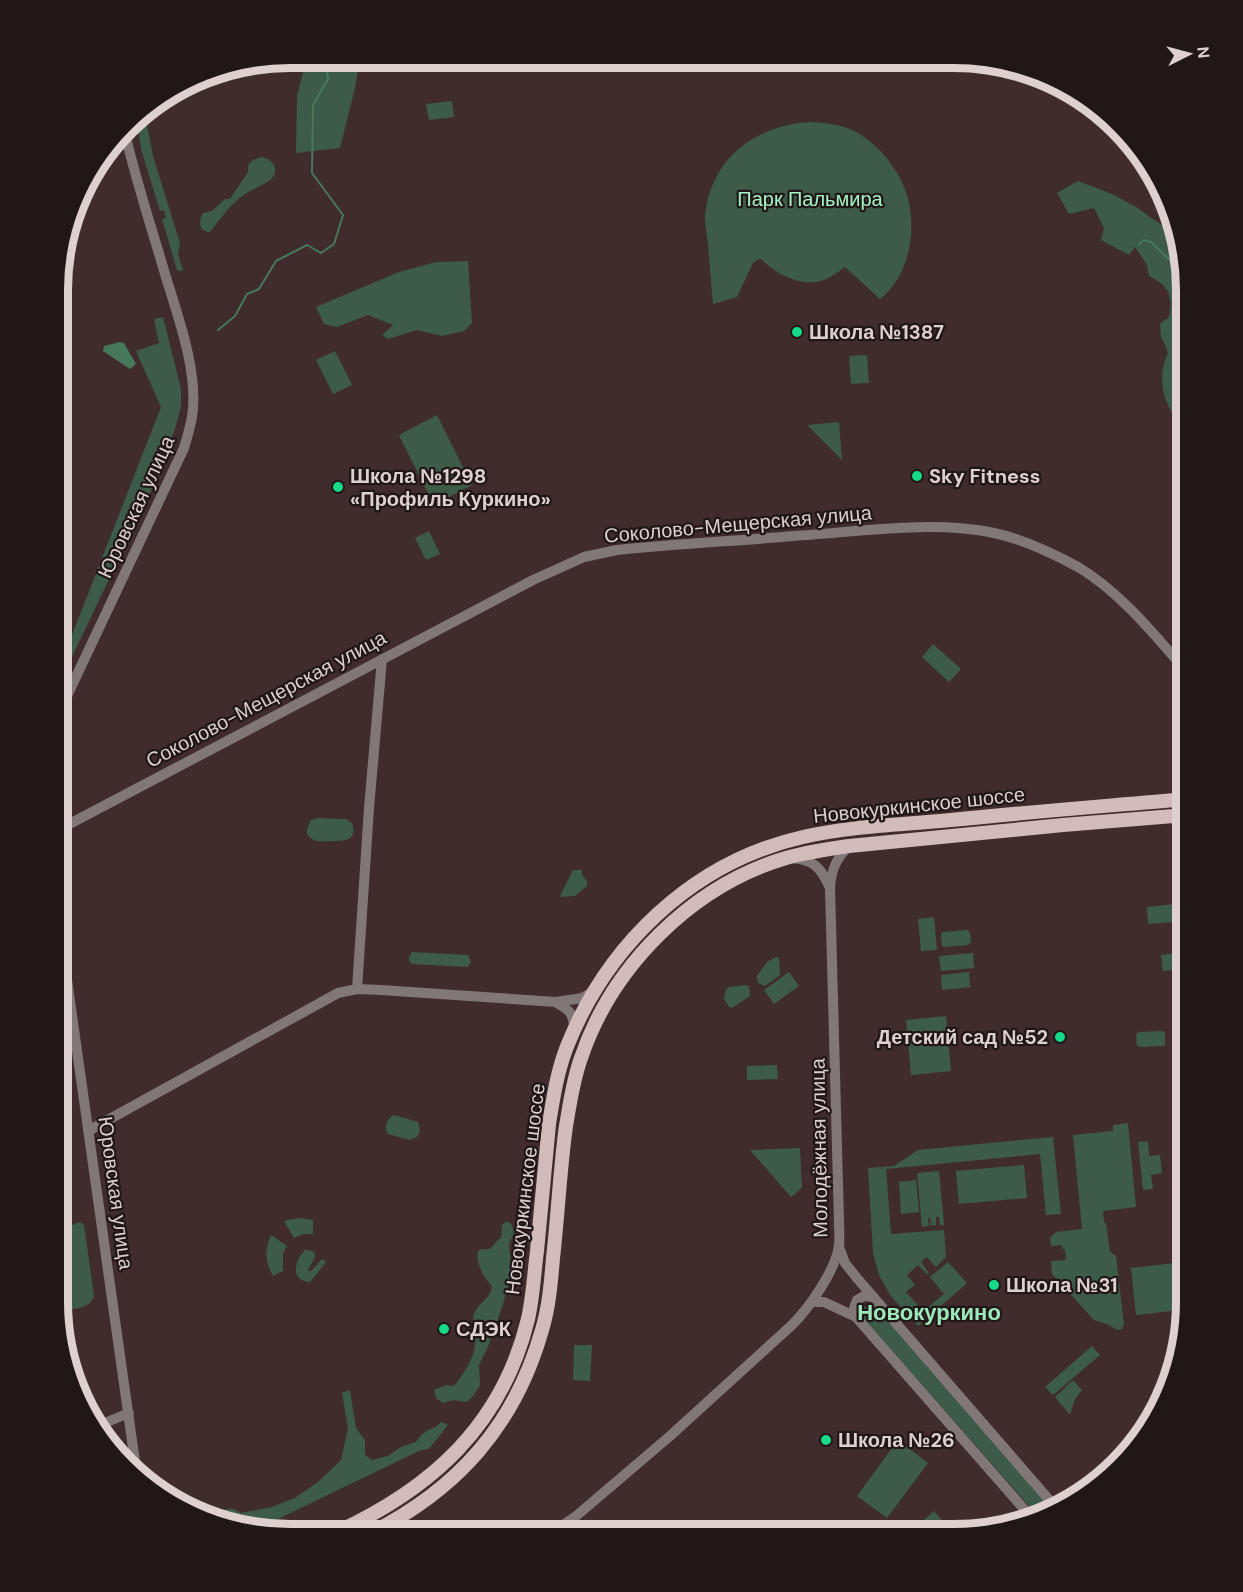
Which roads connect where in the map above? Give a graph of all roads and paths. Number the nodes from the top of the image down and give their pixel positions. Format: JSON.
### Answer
{"nodes":[{"id":1,"x":126,"y":138,"type":"edge"},
{"id":2,"x":382,"y":659,"type":"junction"},
{"id":3,"x":1176,"y":660,"type":"edge"},
{"id":4,"x":68,"y":694,"type":"edge"},
{"id":5,"x":1176,"y":800,"type":"edge"},
{"id":6,"x":1176,"y":815,"type":"edge"},
{"id":7,"x":68,"y":825,"type":"edge"},
{"id":8,"x":849,"y":846,"type":"junction"},
{"id":9,"x":786,"y":858,"type":"junction"},
{"id":10,"x":830,"y":888,"type":"junction"},
{"id":11,"x":68,"y":988,"type":"edge"},
{"id":12,"x":357,"y":989,"type":"junction"},
{"id":13,"x":594,"y":991,"type":"junction"},
{"id":14,"x":556,"y":1002,"type":"junction"},
{"id":15,"x":574,"y":1030,"type":"junction"},
{"id":16,"x":553,"y":1098,"type":"junction"},
{"id":17,"x":570,"y":1102,"type":"junction"},
{"id":18,"x":88,"y":1131,"type":"junction"},
{"id":19,"x":839,"y":1247,"type":"junction"},
{"id":20,"x":533,"y":1285,"type":"junction"},
{"id":21,"x":550,"y":1287,"type":"junction"},
{"id":22,"x":873,"y":1297,"type":"junction"},
{"id":23,"x":812,"y":1302,"type":"junction"},
{"id":24,"x":856,"y":1317,"type":"junction"},
{"id":25,"x":129,"y":1413,"type":"junction"},
{"id":26,"x":103,"y":1424,"type":"edge"},
{"id":27,"x":135,"y":1463,"type":"edge"},
{"id":28,"x":1050,"y":1503,"type":"edge"},
{"id":29,"x":1027,"y":1512,"type":"edge"},
{"id":30,"x":363,"y":1524,"type":"edge"},
{"id":31,"x":388,"y":1524,"type":"edge"},
{"id":32,"x":565,"y":1524,"type":"edge"}],
"edges":[{"from":1,"to":4,"type":"street","name":"Юровская улица"},
{"from":2,"to":3,"type":"street","name":"Соколово-Мещерская улица"},
{"from":2,"to":7,"type":"street","name":"Соколово-Мещерская улица"},
{"from":2,"to":12,"type":"street"},
{"from":5,"to":13,"type":"main road","name":"Новокуркинское шоссе"},
{"from":6,"to":8,"type":"main road","name":"Новокуркинское шоссе"},
{"from":8,"to":9,"type":"main road","name":"Новокуркинское шоссе"},
{"from":8,"to":10,"type":"street","name":"Молодёжная улица"},
{"from":9,"to":10,"type":"street"},
{"from":9,"to":17,"type":"main road","name":"Новокуркинское шоссе"},
{"from":10,"to":19,"type":"street","name":"Молодёжная улица"},
{"from":11,"to":18,"type":"street","name":"Юровская улица"},
{"from":12,"to":14,"type":"street"},
{"from":12,"to":18,"type":"street"},
{"from":13,"to":14,"type":"street"},
{"from":13,"to":15,"type":"main road","name":"Новокуркинское шоссе"},
{"from":14,"to":15,"type":"street"},
{"from":15,"to":16,"type":"main road","name":"Новокуркинское шоссе"},
{"from":16,"to":17,"type":"street"},
{"from":16,"to":20,"type":"main road","name":"Новокуркинское шоссе"},
{"from":17,"to":21,"type":"main road","name":"Новокуркинское шоссе"},
{"from":18,"to":25,"type":"street","name":"Юровская улица"},
{"from":19,"to":22,"type":"street"},
{"from":19,"to":23,"type":"street","name":"Молодёжная улица"},
{"from":20,"to":21,"type":"street"},
{"from":20,"to":30,"type":"main road","name":"Новокуркинское шоссе"},
{"from":21,"to":31,"type":"main road","name":"Новокуркинское шоссе"},
{"from":22,"to":24,"type":"street"},
{"from":22,"to":28,"type":"street"},
{"from":23,"to":24,"type":"street"},
{"from":23,"to":32,"type":"street","name":"Молодёжная улица"},
{"from":24,"to":29,"type":"street"},
{"from":25,"to":26,"type":"street"},
{"from":25,"to":27,"type":"street","name":"Юровская улица"}]}
